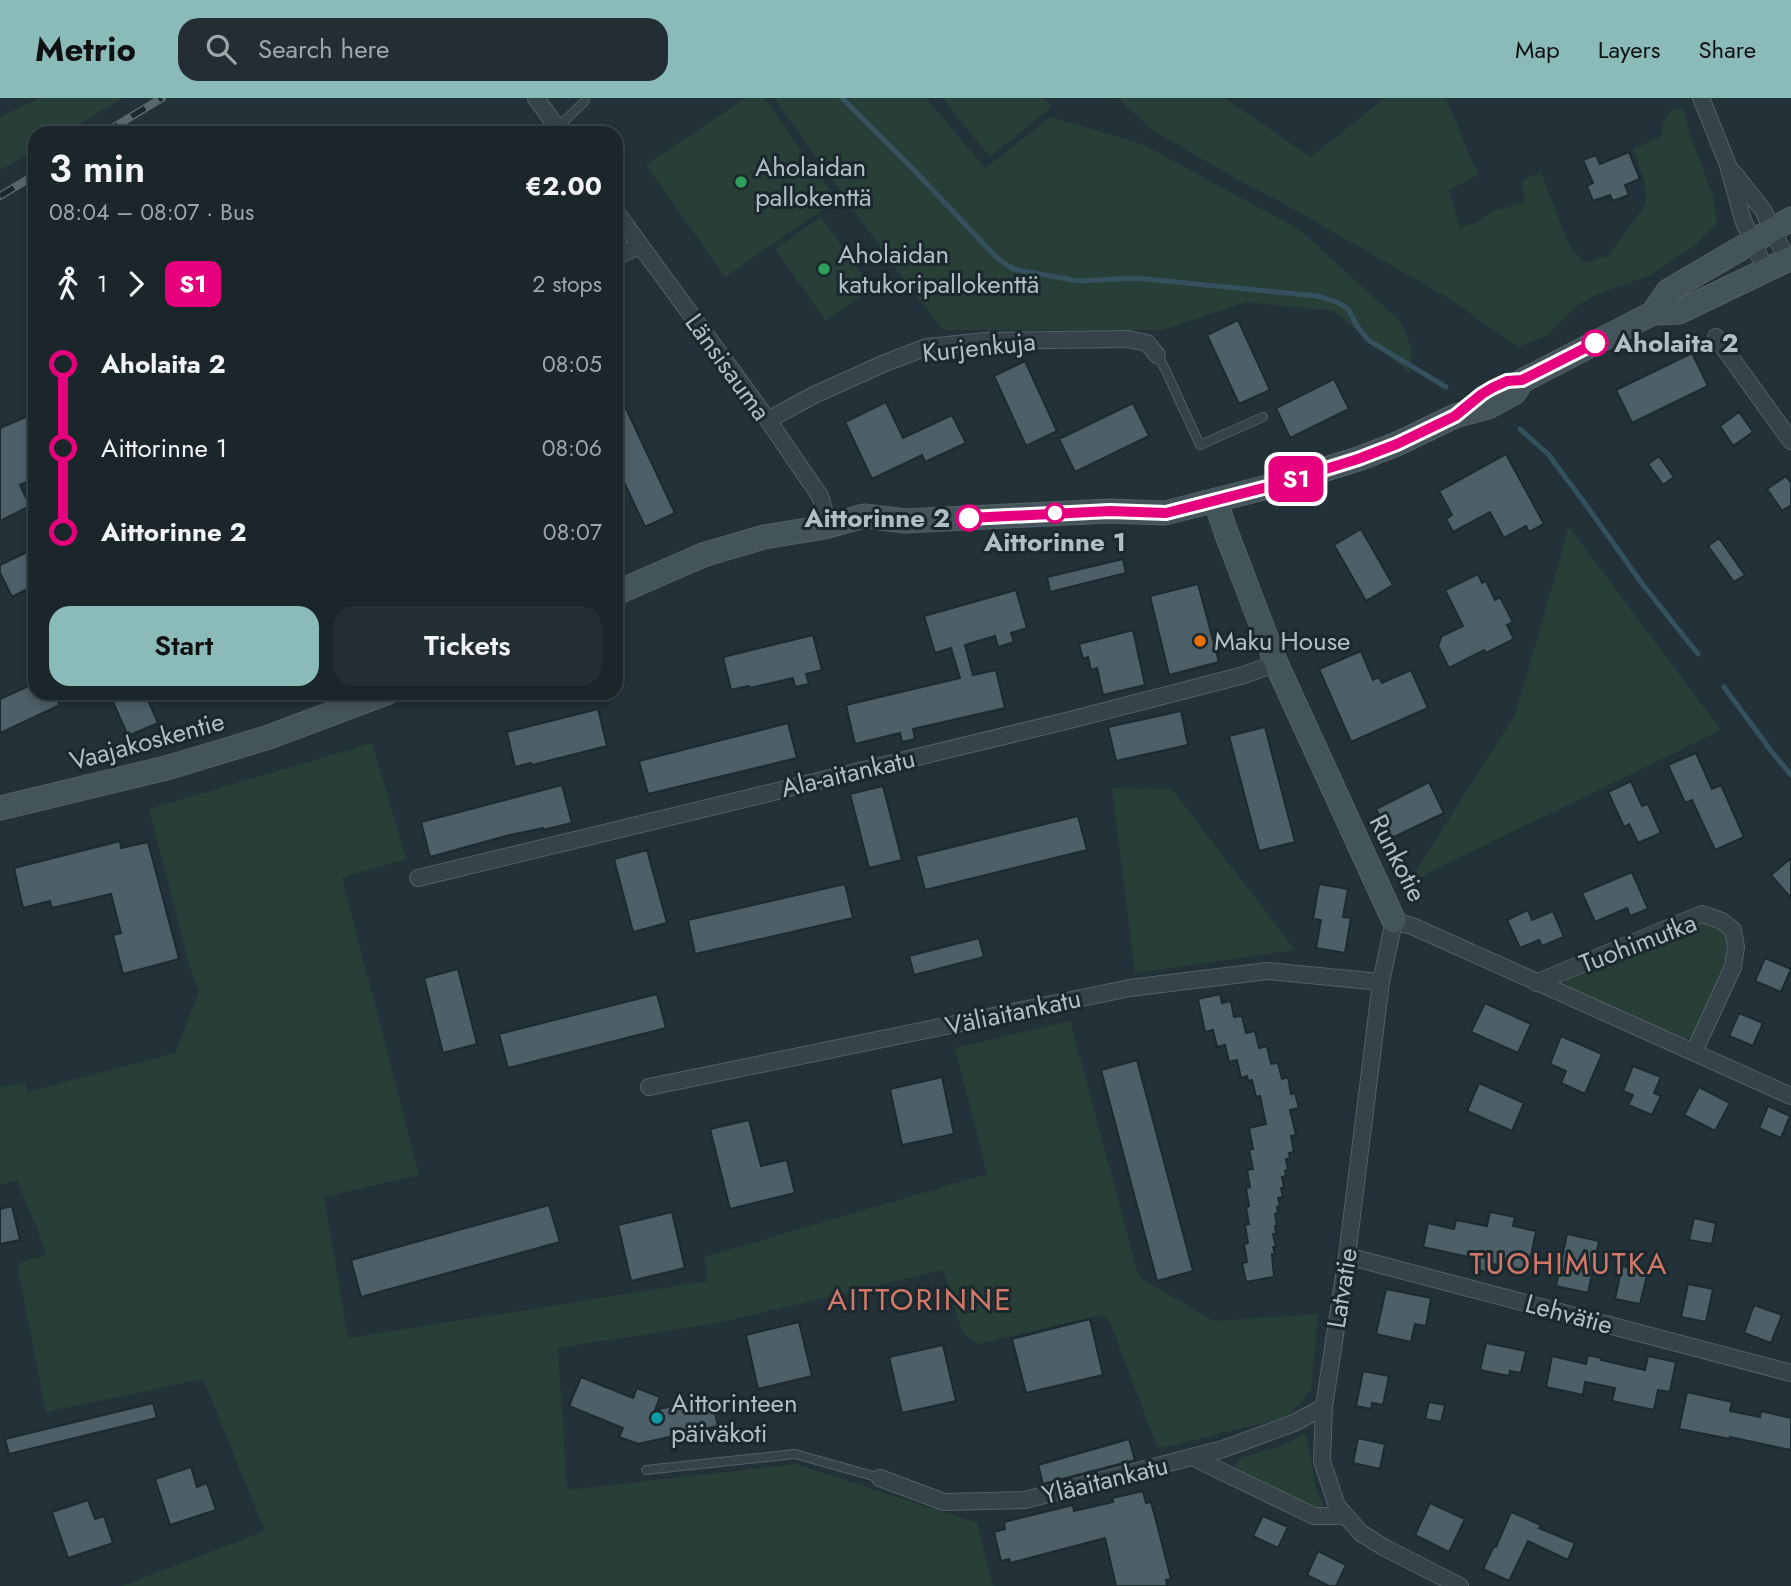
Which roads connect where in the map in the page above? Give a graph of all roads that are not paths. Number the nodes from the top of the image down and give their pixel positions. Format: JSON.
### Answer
{"nodes":[{"id":1,"x":536,"y":98,"type":"edge"},
{"id":2,"x":1701,"y":98,"type":"edge"},
{"id":3,"x":585,"y":101,"type":"dead end"},
{"id":4,"x":556,"y":126,"type":"edge"},
{"id":5,"x":563,"y":126,"type":"edge"},
{"id":6,"x":1728,"y":165,"type":"junction"},
{"id":7,"x":623,"y":222,"type":"edge"},
{"id":8,"x":1772,"y":230,"type":"edge"},
{"id":9,"x":639,"y":246,"type":"junction"},
{"id":10,"x":623,"y":254,"type":"edge"},
{"id":11,"x":1789,"y":259,"type":"edge"},
{"id":12,"x":1766,"y":271,"type":"junction"},
{"id":13,"x":1653,"y":313,"type":"junction"},
{"id":14,"x":1716,"y":337,"type":"dead end"},
{"id":15,"x":1157,"y":355,"type":"joint"},
{"id":16,"x":1263,"y":417,"type":"dead end"},
{"id":17,"x":768,"y":421,"type":"junction"},
{"id":18,"x":1791,"y":441,"type":"edge"},
{"id":19,"x":1215,"y":500,"type":"junction"},
{"id":20,"x":825,"y":527,"type":"junction"},
{"id":21,"x":623,"y":590,"type":"edge"},
{"id":22,"x":1276,"y":663,"type":"junction"},
{"id":23,"x":367,"y":700,"type":"edge"},
{"id":24,"x":0,"y":808,"type":"edge"},
{"id":25,"x":418,"y":877,"type":"dead end"},
{"id":26,"x":1394,"y":921,"type":"junction"},
{"id":27,"x":1381,"y":982,"type":"junction"},
{"id":28,"x":1536,"y":983,"type":"junction"},
{"id":29,"x":1694,"y":1052,"type":"junction"},
{"id":30,"x":649,"y":1087,"type":"dead end"},
{"id":31,"x":1791,"y":1096,"type":"edge"},
{"id":32,"x":1347,"y":1256,"type":"junction"},
{"id":33,"x":1791,"y":1373,"type":"edge"},
{"id":34,"x":1324,"y":1406,"type":"junction"},
{"id":35,"x":1192,"y":1457,"type":"junction"},
{"id":36,"x":646,"y":1471,"type":"dead end"},
{"id":37,"x":880,"y":1478,"type":"joint"},
{"id":38,"x":1346,"y":1516,"type":"junction"},
{"id":39,"x":1460,"y":1586,"type":"edge"}],
"edges":[{"from":1,"to":4,"type":"street"},
{"from":2,"to":6,"type":"street"},
{"from":3,"to":5,"type":"lane"},
{"from":6,"to":8,"type":"street"},
{"from":6,"to":8,"type":"street"},
{"from":7,"to":9,"type":"street","name":"Länsisauma"},
{"from":8,"to":11,"type":"street"},
{"from":8,"to":12,"type":"street"},
{"from":8,"to":13,"type":"main road"},
{"from":9,"to":10,"type":"street"},
{"from":9,"to":17,"type":"street","name":"Länsisauma"},
{"from":11,"to":12,"type":"main road"},
{"from":12,"to":13,"type":"main road"},
{"from":13,"to":19,"type":"main road"},
{"from":14,"to":18,"type":"street"},
{"from":15,"to":16,"type":"lane"},
{"from":15,"to":17,"type":"street","name":"Kurjenkuja"},
{"from":17,"to":20,"type":"street","name":"Länsisauma"},
{"from":19,"to":20,"type":"main road"},
{"from":19,"to":22,"type":"main road","name":"Runkotie"},
{"from":20,"to":21,"type":"main road"},
{"from":22,"to":25,"type":"street","name":"Ala-aitankatu"},
{"from":22,"to":26,"type":"main road","name":"Runkotie"},
{"from":23,"to":24,"type":"main road","name":"Vaajakoskentie"},
{"from":26,"to":27,"type":"street","name":"Latvatie"},
{"from":26,"to":28,"type":"street","name":"Runkotie"},
{"from":27,"to":30,"type":"street","name":"Väliaitankatu"},
{"from":27,"to":32,"type":"street","name":"Latvatie"},
{"from":28,"to":29,"type":"street","name":"Runkotie"},
{"from":28,"to":29,"type":"street","name":"Tuohimutka"},
{"from":29,"to":31,"type":"street","name":"Runkotie"},
{"from":32,"to":33,"type":"street","name":"Lehvätie"},
{"from":32,"to":34,"type":"street","name":"Latvatie"},
{"from":34,"to":35,"type":"street","name":"Yläaitankatu"},
{"from":34,"to":38,"type":"street","name":"Latvatie"},
{"from":35,"to":37,"type":"street","name":"Yläaitankatu"},
{"from":35,"to":38,"type":"street"},
{"from":36,"to":37,"type":"lane"},
{"from":38,"to":39,"type":"street","name":"Latvatie"}]}
